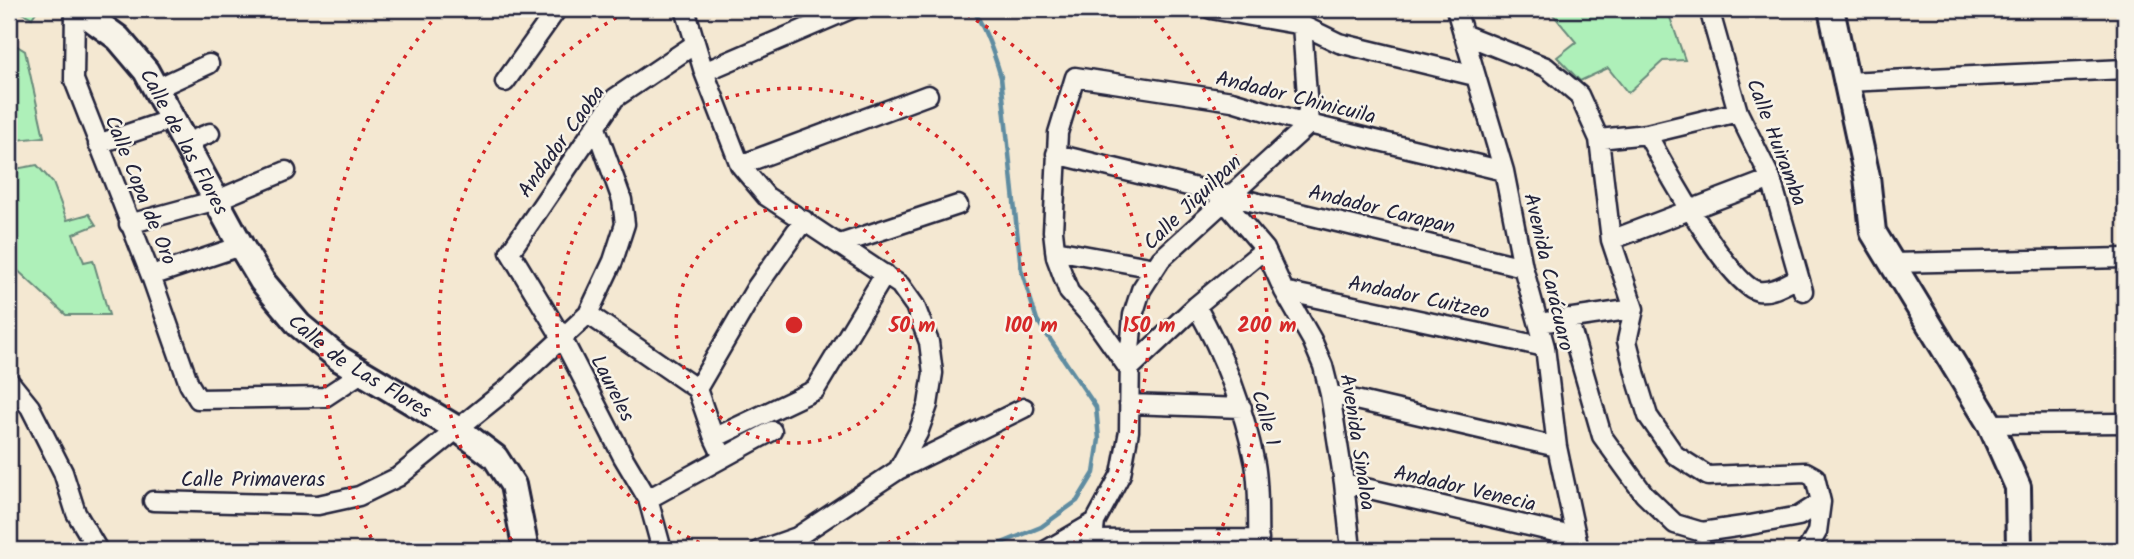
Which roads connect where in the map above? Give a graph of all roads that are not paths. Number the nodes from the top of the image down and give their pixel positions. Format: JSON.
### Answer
{"nodes":[{"id":1,"x":76,"y":9,"type":"edge"},
{"id":2,"x":556,"y":9,"type":"edge"},
{"id":3,"x":685,"y":9,"type":"edge"},
{"id":4,"x":850,"y":9,"type":"edge"},
{"id":5,"x":1211,"y":9,"type":"edge"},
{"id":6,"x":1456,"y":9,"type":"edge"},
{"id":7,"x":1709,"y":9,"type":"edge"},
{"id":8,"x":1831,"y":9,"type":"edge"},
{"id":9,"x":1300,"y":17,"type":"edge"},
{"id":10,"x":1463,"y":34,"type":"junction"},
{"id":11,"x":695,"y":44,"type":"junction"},
{"id":12,"x":209,"y":64,"type":"dead end"},
{"id":13,"x":2125,"y":69,"type":"edge"},
{"id":14,"x":704,"y":72,"type":"junction"},
{"id":15,"x":1475,"y":75,"type":"junction"},
{"id":16,"x":505,"y":82,"type":"dead end"},
{"id":17,"x":1846,"y":82,"type":"junction"},
{"id":18,"x":155,"y":89,"type":"junction"},
{"id":19,"x":928,"y":95,"type":"dead end"},
{"id":20,"x":1738,"y":112,"type":"junction"},
{"id":21,"x":172,"y":120,"type":"junction"},
{"id":22,"x":1309,"y":124,"type":"junction"},
{"id":23,"x":596,"y":128,"type":"junction"},
{"id":24,"x":210,"y":133,"type":"dead end"},
{"id":25,"x":1647,"y":134,"type":"junction"},
{"id":26,"x":1598,"y":139,"type":"junction"},
{"id":27,"x":185,"y":143,"type":"junction"},
{"id":28,"x":98,"y":144,"type":"junction"},
{"id":29,"x":1056,"y":154,"type":"junction"},
{"id":30,"x":740,"y":165,"type":"junction"},
{"id":31,"x":286,"y":171,"type":"dead end"},
{"id":32,"x":1504,"y":171,"type":"junction"},
{"id":33,"x":1771,"y":179,"type":"junction"},
{"id":34,"x":1228,"y":199,"type":"junction"},
{"id":35,"x":217,"y":200,"type":"junction"},
{"id":36,"x":958,"y":205,"type":"dead end"},
{"id":37,"x":1690,"y":211,"type":"junction"},
{"id":38,"x":804,"y":220,"type":"junction"},
{"id":39,"x":130,"y":225,"type":"junction"},
{"id":40,"x":1611,"y":240,"type":"junction"},
{"id":41,"x":840,"y":244,"type":"junction"},
{"id":42,"x":241,"y":246,"type":"junction"},
{"id":43,"x":1265,"y":249,"type":"junction"},
{"id":44,"x":1055,"y":250,"type":"junction"},
{"id":45,"x":510,"y":252,"type":"joint"},
{"id":46,"x":2125,"y":258,"type":"edge"},
{"id":47,"x":1891,"y":263,"type":"junction"},
{"id":48,"x":1523,"y":267,"type":"junction"},
{"id":49,"x":1155,"y":268,"type":"junction"},
{"id":50,"x":885,"y":274,"type":"junction"},
{"id":51,"x":151,"y":276,"type":"junction"},
{"id":52,"x":270,"y":290,"type":"joint"},
{"id":53,"x":1284,"y":291,"type":"junction"},
{"id":54,"x":1196,"y":306,"type":"junction"},
{"id":55,"x":1634,"y":309,"type":"junction"},
{"id":56,"x":588,"y":314,"type":"junction"},
{"id":57,"x":1568,"y":318,"type":"junction"},
{"id":58,"x":1539,"y":323,"type":"junction"},
{"id":59,"x":562,"y":338,"type":"junction"},
{"id":60,"x":1545,"y":347,"type":"junction"},
{"id":61,"x":1129,"y":369,"type":"junction"},
{"id":62,"x":363,"y":372,"type":"junction"},
{"id":63,"x":9,"y":381,"type":"edge"},
{"id":64,"x":697,"y":389,"type":"junction"},
{"id":65,"x":1330,"y":394,"type":"junction"},
{"id":66,"x":1129,"y":404,"type":"junction"},
{"id":67,"x":1024,"y":408,"type":"dead end"},
{"id":68,"x":1242,"y":408,"type":"junction"},
{"id":69,"x":2125,"y":423,"type":"edge"},
{"id":70,"x":1990,"y":424,"type":"junction"},
{"id":71,"x":459,"y":429,"type":"junction"},
{"id":72,"x":772,"y":431,"type":"dead end"},
{"id":73,"x":714,"y":438,"type":"junction"},
{"id":74,"x":1557,"y":447,"type":"junction"},
{"id":75,"x":723,"y":457,"type":"junction"},
{"id":76,"x":898,"y":470,"type":"junction"},
{"id":77,"x":1344,"y":484,"type":"junction"},
{"id":78,"x":648,"y":499,"type":"junction"},
{"id":79,"x":153,"y":501,"type":"dead end"},
{"id":80,"x":1821,"y":502,"type":"junction"},
{"id":81,"x":1092,"y":537,"type":"edge"},
{"id":82,"x":1259,"y":544,"type":"edge"},
{"id":83,"x":1578,"y":544,"type":"edge"},
{"id":84,"x":98,"y":550,"type":"edge"},
{"id":85,"x":526,"y":550,"type":"edge"},
{"id":86,"x":662,"y":550,"type":"edge"},
{"id":87,"x":760,"y":550,"type":"edge"},
{"id":88,"x":1047,"y":550,"type":"edge"},
{"id":89,"x":1351,"y":550,"type":"edge"},
{"id":90,"x":1807,"y":550,"type":"edge"},
{"id":91,"x":2019,"y":550,"type":"edge"}],
"edges":[{"from":1,"to":18,"type":"street","name":"Calle de las Flores"},
{"from":1,"to":28,"type":"street","name":"Calle Copa de Oro"},
{"from":2,"to":16,"type":"street"},
{"from":3,"to":11,"type":"street"},
{"from":4,"to":14,"type":"street"},
{"from":5,"to":9,"type":"street"},
{"from":6,"to":10,"type":"street","name":"Avenida Carácuaro"},
{"from":7,"to":20,"type":"street","name":"Calle Huiramba"},
{"from":8,"to":17,"type":"street"},
{"from":9,"to":15,"type":"street"},
{"from":9,"to":22,"type":"street"},
{"from":10,"to":15,"type":"street","name":"Avenida Carácuaro"},
{"from":10,"to":26,"type":"street"},
{"from":11,"to":14,"type":"street"},
{"from":11,"to":23,"type":"street","name":"Andador Caoba"},
{"from":12,"to":18,"type":"street"},
{"from":13,"to":17,"type":"street"},
{"from":14,"to":30,"type":"street"},
{"from":15,"to":32,"type":"street","name":"Avenida Carácuaro"},
{"from":17,"to":47,"type":"street"},
{"from":18,"to":21,"type":"street","name":"Calle de las Flores"},
{"from":19,"to":30,"type":"street"},
{"from":20,"to":25,"type":"street"},
{"from":20,"to":33,"type":"street","name":"Calle Huiramba"},
{"from":21,"to":27,"type":"street","name":"Calle de las Flores"},
{"from":21,"to":28,"type":"street"},
{"from":22,"to":29,"type":"street","name":"Andador Chinicuila"},
{"from":22,"to":32,"type":"street","name":"Andador Chinicuila"},
{"from":22,"to":34,"type":"street","name":"Calle Jiquilpan"},
{"from":23,"to":45,"type":"street","name":"Andador Caoba"},
{"from":23,"to":56,"type":"street"},
{"from":24,"to":27,"type":"street"},
{"from":25,"to":26,"type":"street"},
{"from":25,"to":37,"type":"street"},
{"from":26,"to":40,"type":"street"},
{"from":27,"to":35,"type":"street","name":"Calle de las Flores"},
{"from":28,"to":39,"type":"street","name":"Calle Copa de Oro"},
{"from":29,"to":34,"type":"street","name":"Andador Carapan"},
{"from":29,"to":44,"type":"street"},
{"from":30,"to":38,"type":"street"},
{"from":31,"to":35,"type":"street"},
{"from":32,"to":48,"type":"street","name":"Avenida Carácuaro"},
{"from":33,"to":37,"type":"street"},
{"from":33,"to":37,"type":"street","name":"Calle Huiramba"},
{"from":34,"to":43,"type":"street","name":"Avenida Sinaloa"},
{"from":34,"to":48,"type":"street","name":"Andador Carapan"},
{"from":34,"to":49,"type":"street","name":"Calle Jiquilpan"},
{"from":35,"to":39,"type":"street"},
{"from":35,"to":42,"type":"street","name":"Calle de las Flores"},
{"from":36,"to":41,"type":"street"},
{"from":37,"to":40,"type":"street"},
{"from":38,"to":41,"type":"street"},
{"from":38,"to":64,"type":"street"},
{"from":39,"to":51,"type":"street","name":"Calle Copa de Oro"},
{"from":40,"to":55,"type":"street"},
{"from":41,"to":50,"type":"street"},
{"from":42,"to":51,"type":"street"},
{"from":42,"to":52,"type":"street","name":"Calle de las Flores"},
{"from":43,"to":53,"type":"street","name":"Avenida Sinaloa"},
{"from":43,"to":54,"type":"street"},
{"from":44,"to":49,"type":"street"},
{"from":44,"to":61,"type":"street"},
{"from":45,"to":59,"type":"street","name":"Laureles"},
{"from":46,"to":47,"type":"street"},
{"from":47,"to":70,"type":"street"},
{"from":48,"to":58,"type":"street","name":"Avenida Carácuaro"},
{"from":49,"to":61,"type":"street","name":"Calle Jiquilpan"},
{"from":50,"to":73,"type":"street"},
{"from":50,"to":76,"type":"street"},
{"from":51,"to":62,"type":"street","name":"Calle Copa de Oro"},
{"from":52,"to":62,"type":"street","name":"Calle de Las Flores"},
{"from":53,"to":60,"type":"street","name":"Andador Cuitzeo"},
{"from":53,"to":65,"type":"street","name":"Avenida Sinaloa"},
{"from":54,"to":61,"type":"street"},
{"from":54,"to":68,"type":"street","name":"Calle 1"},
{"from":55,"to":57,"type":"street"},
{"from":55,"to":80,"type":"street"},
{"from":56,"to":59,"type":"street","name":"Calle Primaveras"},
{"from":56,"to":64,"type":"street"},
{"from":57,"to":58,"type":"street"},
{"from":57,"to":80,"type":"street"},
{"from":58,"to":60,"type":"street","name":"Avenida Carácuaro"},
{"from":59,"to":71,"type":"street","name":"Calle Primaveras"},
{"from":59,"to":78,"type":"street","name":"Laureles"},
{"from":60,"to":74,"type":"street","name":"Avenida Carácuaro"},
{"from":61,"to":66,"type":"street","name":"Calle Jiquilpan"},
{"from":62,"to":71,"type":"street","name":"Calle de Las Flores"},
{"from":63,"to":84,"type":"street"},
{"from":64,"to":73,"type":"street"},
{"from":65,"to":74,"type":"street"},
{"from":65,"to":77,"type":"street","name":"Avenida Sinaloa"},
{"from":66,"to":68,"type":"street"},
{"from":66,"to":81,"type":"street","name":"Calle Jiquilpan"},
{"from":67,"to":76,"type":"street"},
{"from":68,"to":82,"type":"street","name":"Calle 1"},
{"from":69,"to":70,"type":"street"},
{"from":70,"to":91,"type":"street"},
{"from":71,"to":79,"type":"street","name":"Calle Primaveras"},
{"from":71,"to":85,"type":"street","name":"Calle de Las Flores"},
{"from":72,"to":75,"type":"street"},
{"from":73,"to":75,"type":"street"},
{"from":74,"to":83,"type":"street","name":"Avenida Carácuaro"},
{"from":75,"to":78,"type":"street"},
{"from":76,"to":87,"type":"street"},
{"from":77,"to":83,"type":"street","name":"Andador Venecia"},
{"from":77,"to":89,"type":"street","name":"Avenida Sinaloa"},
{"from":78,"to":86,"type":"street","name":"Laureles"},
{"from":80,"to":90,"type":"street"},
{"from":81,"to":82,"type":"street"},
{"from":81,"to":88,"type":"street"}]}
